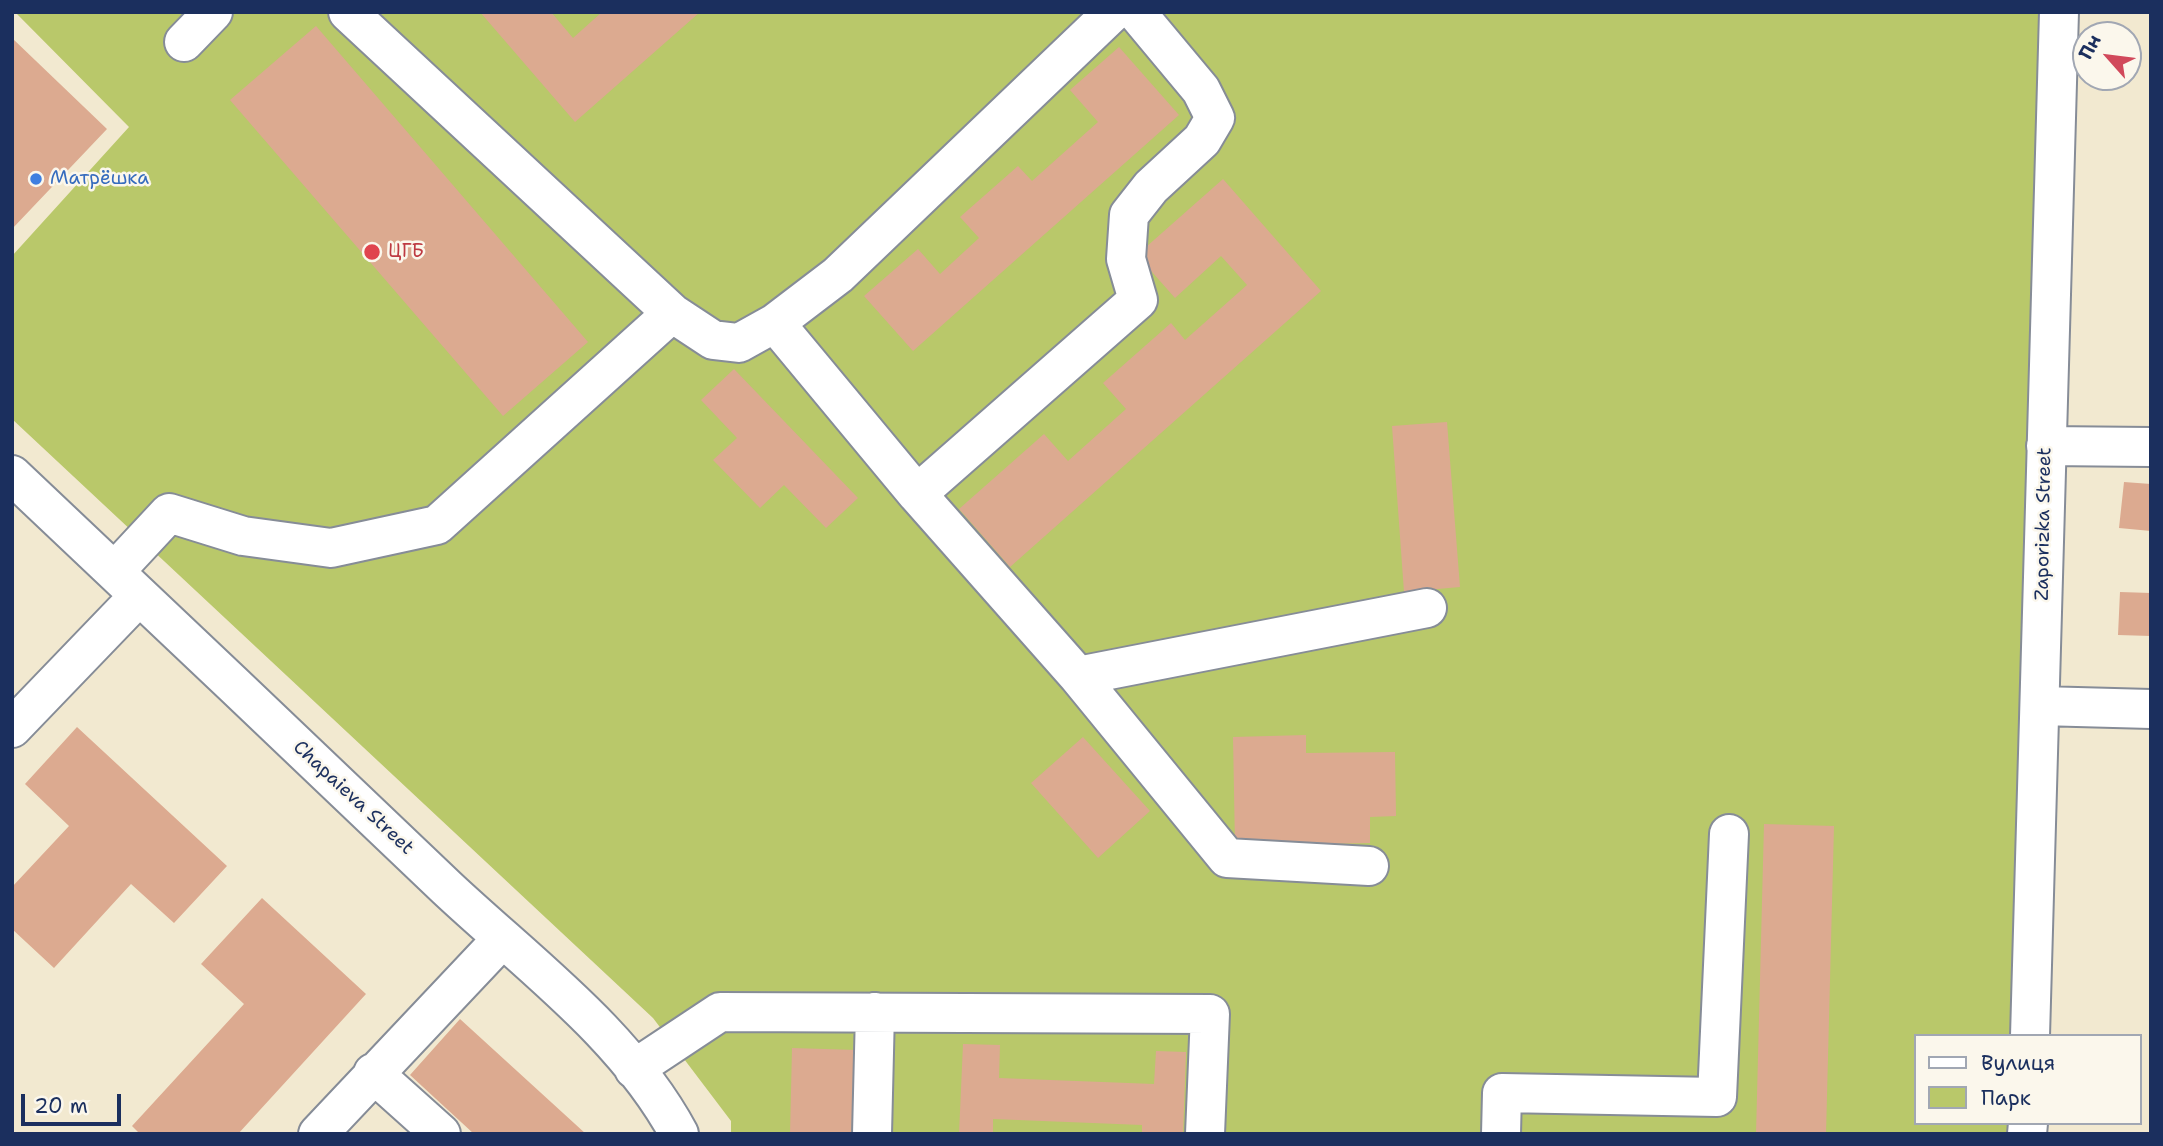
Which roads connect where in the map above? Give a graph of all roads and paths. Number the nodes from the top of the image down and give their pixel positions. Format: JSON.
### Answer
{"nodes":[{"id":1,"x":213,"y":12,"type":"edge"},
{"id":2,"x":348,"y":12,"type":"edge"},
{"id":3,"x":1113,"y":12,"type":"edge"},
{"id":4,"x":1136,"y":12,"type":"edge"},
{"id":5,"x":2059,"y":12,"type":"edge"},
{"id":6,"x":184,"y":42,"type":"dead end"},
{"id":7,"x":672,"y":313,"type":"junction"},
{"id":8,"x":775,"y":323,"type":"junction"},
{"id":9,"x":2046,"y":446,"type":"junction"},
{"id":10,"x":2151,"y":447,"type":"edge"},
{"id":11,"x":12,"y":475,"type":"edge"},
{"id":12,"x":917,"y":494,"type":"junction"},
{"id":13,"x":127,"y":583,"type":"junction"},
{"id":14,"x":1427,"y":608,"type":"dead end"},
{"id":15,"x":1078,"y":676,"type":"junction"},
{"id":16,"x":2040,"y":706,"type":"junction"},
{"id":17,"x":2151,"y":709,"type":"edge"},
{"id":18,"x":12,"y":728,"type":"edge"},
{"id":19,"x":1729,"y":834,"type":"dead end"},
{"id":20,"x":1369,"y":866,"type":"dead end"},
{"id":21,"x":502,"y":939,"type":"junction"},
{"id":22,"x":875,"y":1013,"type":"junction"},
{"id":23,"x":2030,"y":1034,"type":"edge"},
{"id":24,"x":634,"y":1069,"type":"junction"},
{"id":25,"x":373,"y":1073,"type":"junction"},
{"id":26,"x":318,"y":1134,"type":"edge"},
{"id":27,"x":441,"y":1134,"type":"edge"},
{"id":28,"x":679,"y":1134,"type":"edge"},
{"id":29,"x":872,"y":1134,"type":"edge"},
{"id":30,"x":1205,"y":1134,"type":"edge"},
{"id":31,"x":1501,"y":1134,"type":"edge"}],
"edges":[{"from":1,"to":6,"type":"street"},
{"from":2,"to":7,"type":"street"},
{"from":3,"to":8,"type":"street"},
{"from":4,"to":12,"type":"street"},
{"from":5,"to":9,"type":"street","name":"Zaporizka Street"},
{"from":7,"to":8,"type":"street"},
{"from":7,"to":13,"type":"street"},
{"from":8,"to":12,"type":"street"},
{"from":9,"to":10,"type":"street"},
{"from":9,"to":16,"type":"street","name":"Zaporizka Street"},
{"from":11,"to":13,"type":"street","name":"Chapaieva Street"},
{"from":12,"to":15,"type":"street"},
{"from":13,"to":18,"type":"street"},
{"from":13,"to":21,"type":"street","name":"Chapaieva Street"},
{"from":14,"to":15,"type":"street"},
{"from":15,"to":20,"type":"street"},
{"from":16,"to":17,"type":"street"},
{"from":16,"to":23,"type":"street","name":"Zaporizka Street"},
{"from":19,"to":31,"type":"street"},
{"from":21,"to":24,"type":"street","name":"Chapaieva Street"},
{"from":21,"to":25,"type":"street"},
{"from":22,"to":24,"type":"street"},
{"from":22,"to":29,"type":"street"},
{"from":22,"to":30,"type":"street"},
{"from":24,"to":28,"type":"street","name":"Chapaieva Street"},
{"from":25,"to":26,"type":"street"},
{"from":25,"to":27,"type":"street"}]}
